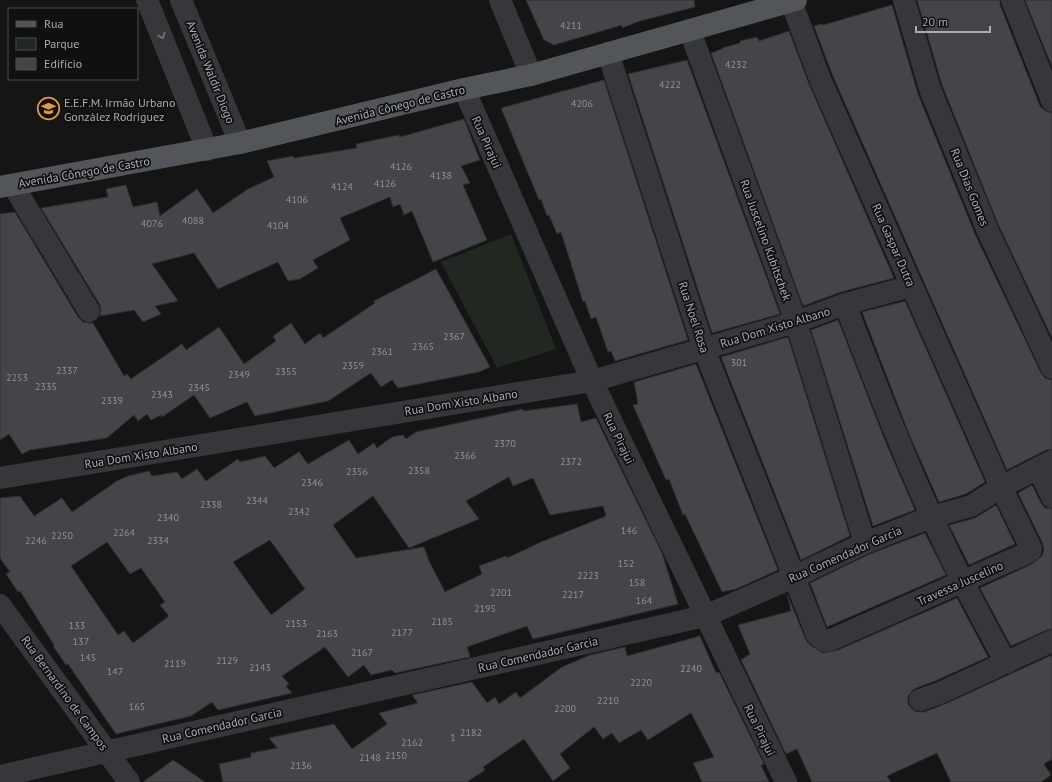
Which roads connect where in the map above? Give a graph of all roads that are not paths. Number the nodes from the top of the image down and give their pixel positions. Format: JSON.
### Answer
{"nodes":[{"id":1,"x":147,"y":0,"type":"edge"},
{"id":2,"x":181,"y":0,"type":"edge"},
{"id":3,"x":500,"y":0,"type":"edge"},
{"id":4,"x":904,"y":0,"type":"edge"},
{"id":5,"x":1012,"y":0,"type":"edge"},
{"id":6,"x":794,"y":1,"type":"edge"},
{"id":7,"x":690,"y":30,"type":"junction"},
{"id":8,"x":608,"y":53,"type":"junction"},
{"id":9,"x":531,"y":75,"type":"junction"},
{"id":10,"x":464,"y":89,"type":"junction"},
{"id":11,"x":1052,"y":101,"type":"edge"},
{"id":12,"x":240,"y":143,"type":"junction"},
{"id":13,"x":207,"y":150,"type":"junction"},
{"id":14,"x":6,"y":186,"type":"edge"},
{"id":15,"x":912,"y":286,"type":"junction"},
{"id":16,"x":845,"y":304,"type":"junction"},
{"id":17,"x":89,"y":311,"type":"dead end"},
{"id":18,"x":796,"y":322,"type":"junction"},
{"id":19,"x":704,"y":349,"type":"junction"},
{"id":20,"x":1052,"y":368,"type":"edge"},
{"id":21,"x":592,"y":381,"type":"junction"},
{"id":22,"x":1045,"y":464,"type":"edge"},
{"id":23,"x":0,"y":478,"type":"edge"},
{"id":24,"x":1001,"y":488,"type":"junction"},
{"id":25,"x":1052,"y":497,"type":"edge"},
{"id":26,"x":931,"y":517,"type":"junction"},
{"id":27,"x":865,"y":543,"type":"junction"},
{"id":28,"x":794,"y":577,"type":"junction"},
{"id":29,"x":962,"y":582,"type":"junction"},
{"id":30,"x":0,"y":605,"type":"edge"},
{"id":31,"x":705,"y":616,"type":"junction"},
{"id":32,"x":824,"y":641,"type":"joint"},
{"id":33,"x":1052,"y":641,"type":"edge"},
{"id":34,"x":1006,"y":663,"type":"junction"},
{"id":35,"x":920,"y":700,"type":"dead end"},
{"id":36,"x":107,"y":751,"type":"junction"},
{"id":37,"x":0,"y":776,"type":"edge"},
{"id":38,"x":129,"y":782,"type":"edge"},
{"id":39,"x":786,"y":782,"type":"edge"}],
"edges":[{"from":1,"to":13,"type":"street","one_way":true},
{"from":2,"to":12,"type":"street","name":"Avenida Waldir Diogo"},
{"from":3,"to":9,"type":"street"},
{"from":4,"to":20,"type":"street","name":"Rua Dias Gomes"},
{"from":5,"to":11,"type":"street"},
{"from":6,"to":7,"type":"main road","name":"Avenida Cônego de Castro"},
{"from":6,"to":15,"type":"street","name":"Rua Gaspar Dutra"},
{"from":7,"to":8,"type":"main road","name":"Avenida Cônego de Castro"},
{"from":7,"to":18,"type":"street","name":"Rua Juscelino Kubitschek"},
{"from":8,"to":9,"type":"main road","name":"Avenida Cônego de Castro"},
{"from":8,"to":19,"type":"street","name":"Rua Noel Rosa"},
{"from":9,"to":10,"type":"main road","name":"Avenida Cônego de Castro"},
{"from":10,"to":12,"type":"main road","name":"Avenida Cônego de Castro"},
{"from":10,"to":21,"type":"street","name":"Rua Pirajui"},
{"from":12,"to":13,"type":"main road","name":"Avenida Cônego de Castro"},
{"from":13,"to":14,"type":"main road","name":"Avenida Cônego de Castro"},
{"from":14,"to":17,"type":"street"},
{"from":15,"to":16,"type":"street","name":"Rua Dom Xisto Albano"},
{"from":15,"to":24,"type":"street","name":"Rua Gaspar Dutra"},
{"from":16,"to":18,"type":"street","name":"Rua Dom Xisto Albano"},
{"from":16,"to":26,"type":"street"},
{"from":18,"to":19,"type":"street","name":"Rua Dom Xisto Albano"},
{"from":18,"to":27,"type":"street","name":"Rua Juscelino Kubitschek"},
{"from":19,"to":21,"type":"street","name":"Rua Dom Xisto Albano"},
{"from":19,"to":28,"type":"street","name":"Rua Noel Rosa"},
{"from":21,"to":23,"type":"street","name":"Rua Dom Xisto Albano"},
{"from":21,"to":31,"type":"street","name":"Rua Pirajui"},
{"from":22,"to":24,"type":"street","name":"Rua Comendador Garcia"},
{"from":22,"to":25,"type":"street"},
{"from":24,"to":26,"type":"street","name":"Rua Comendador Garcia"},
{"from":24,"to":29,"type":"street","name":"Travessa Juscelino"},
{"from":26,"to":27,"type":"street","name":"Rua Comendador Garcia"},
{"from":26,"to":29,"type":"street"},
{"from":27,"to":28,"type":"street","name":"Rua Comendador Garcia"},
{"from":28,"to":31,"type":"street","name":"Rua Comendador Garcia"},
{"from":28,"to":32,"type":"street","name":"Rua Noel Rosa"},
{"from":29,"to":32,"type":"street","name":"Travessa Juscelino"},
{"from":29,"to":34,"type":"street"},
{"from":30,"to":36,"type":"street","name":"Rua Bernardino de Campos"},
{"from":31,"to":36,"type":"street","name":"Rua Comendador Garcia"},
{"from":31,"to":39,"type":"street","name":"Rua Pirajui"},
{"from":33,"to":34,"type":"street"},
{"from":34,"to":35,"type":"street"},
{"from":36,"to":37,"type":"street","name":"Rua Comendador Garcia"},
{"from":36,"to":38,"type":"street","name":"Rua Bernardino de Campos"}]}
